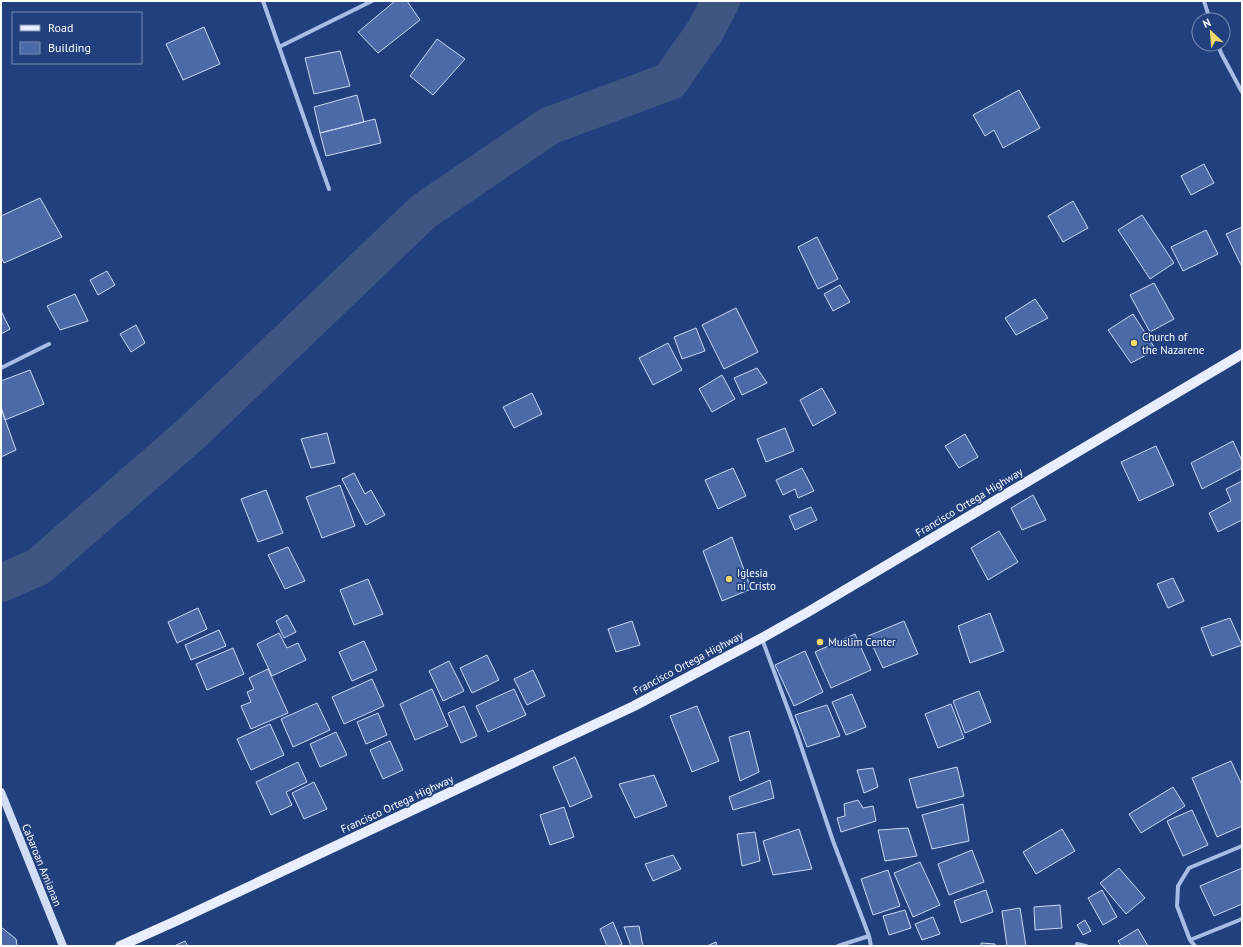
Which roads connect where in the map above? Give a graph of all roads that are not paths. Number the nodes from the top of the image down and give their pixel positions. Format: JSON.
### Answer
{"nodes":[{"id":1,"x":263,"y":1,"type":"edge"},
{"id":2,"x":372,"y":1,"type":"edge"},
{"id":3,"x":1204,"y":1,"type":"edge"},
{"id":4,"x":1207,"y":12,"type":"edge"},
{"id":5,"x":279,"y":47,"type":"junction"},
{"id":6,"x":1221,"y":52,"type":"edge"},
{"id":7,"x":1242,"y":92,"type":"edge"},
{"id":8,"x":329,"y":189,"type":"dead end"},
{"id":9,"x":49,"y":344,"type":"dead end"},
{"id":10,"x":1242,"y":354,"type":"edge"},
{"id":11,"x":1,"y":368,"type":"edge"},
{"id":12,"x":762,"y":638,"type":"junction"},
{"id":13,"x":1,"y":792,"type":"edge"},
{"id":14,"x":1242,"y":846,"type":"edge"},
{"id":15,"x":1242,"y":919,"type":"edge"},
{"id":16,"x":869,"y":936,"type":"junction"},
{"id":17,"x":1190,"y":940,"type":"junction"},
{"id":18,"x":1077,"y":944,"type":"dead end"},
{"id":19,"x":63,"y":946,"type":"edge"},
{"id":20,"x":120,"y":946,"type":"edge"},
{"id":21,"x":838,"y":946,"type":"edge"},
{"id":22,"x":872,"y":946,"type":"edge"},
{"id":23,"x":1086,"y":946,"type":"edge"},
{"id":24,"x":1195,"y":946,"type":"edge"}],
"edges":[{"from":1,"to":5,"type":"street"},
{"from":2,"to":5,"type":"street"},
{"from":3,"to":4,"type":"street"},
{"from":5,"to":8,"type":"street"},
{"from":6,"to":7,"type":"street"},
{"from":9,"to":11,"type":"street"},
{"from":10,"to":12,"type":"main road","name":"Francisco Ortega Highway"},
{"from":12,"to":16,"type":"street"},
{"from":12,"to":20,"type":"main road","name":"Francisco Ortega Highway"},
{"from":13,"to":19,"type":"street","name":"Cabaroan Amianan"},
{"from":14,"to":17,"type":"street"},
{"from":15,"to":17,"type":"street"},
{"from":16,"to":21,"type":"street"},
{"from":16,"to":22,"type":"street"},
{"from":17,"to":24,"type":"street"},
{"from":18,"to":23,"type":"street"}]}
